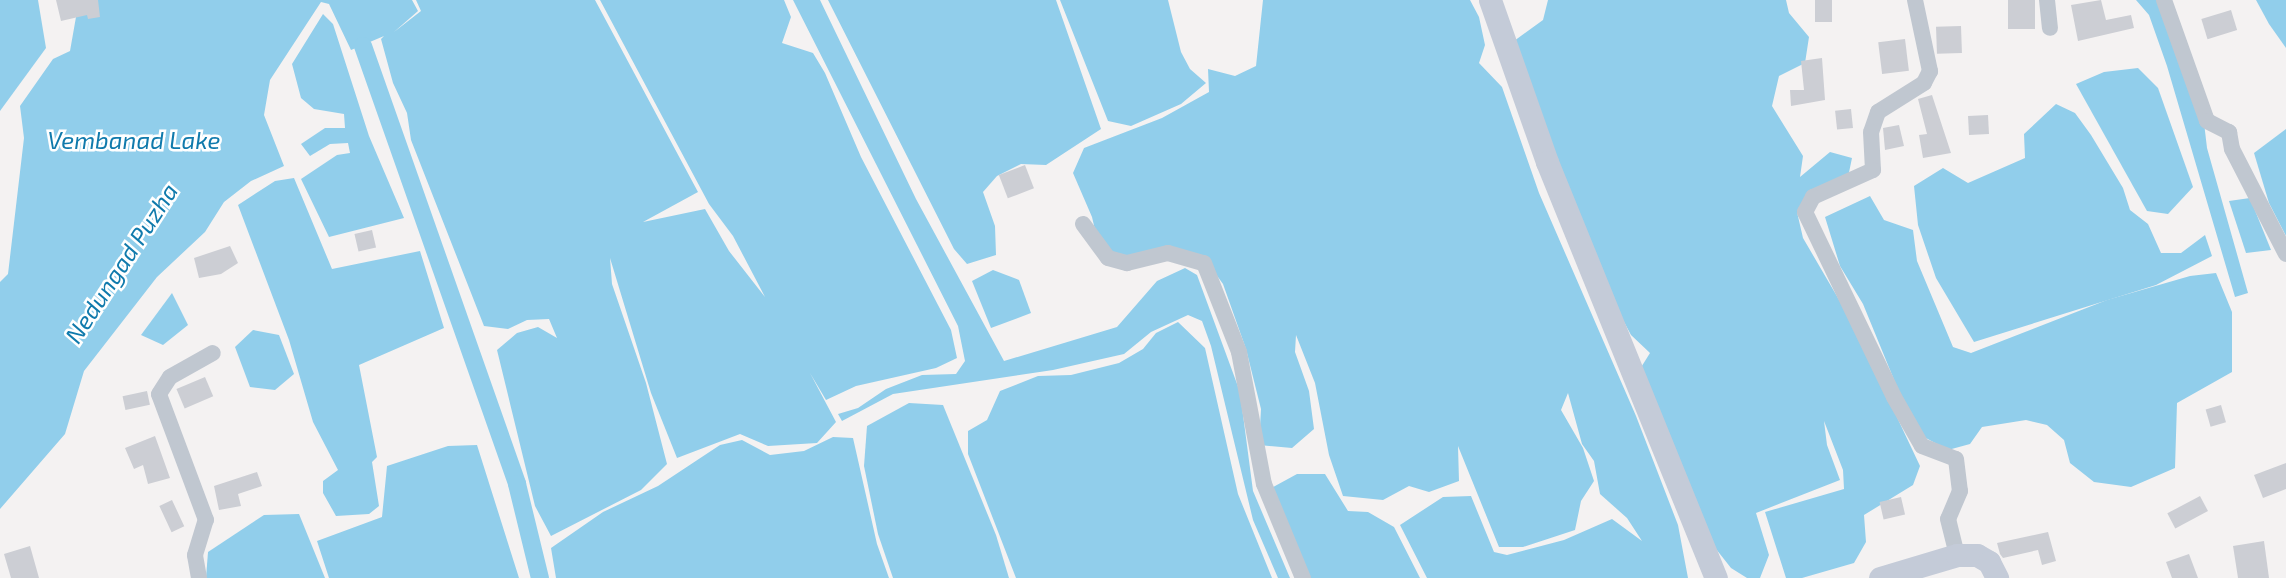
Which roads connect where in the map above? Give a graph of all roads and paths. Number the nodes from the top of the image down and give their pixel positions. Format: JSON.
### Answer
{"nodes":[{"id":1,"x":1489,"y":0,"type":"edge"},
{"id":2,"x":1915,"y":0,"type":"edge"},
{"id":3,"x":2048,"y":0,"type":"edge"},
{"id":4,"x":2164,"y":0,"type":"edge"},
{"id":5,"x":2050,"y":28,"type":"dead end"},
{"id":6,"x":1083,"y":224,"type":"dead end"},
{"id":7,"x":2286,"y":254,"type":"edge"},
{"id":8,"x":213,"y":353,"type":"dead end"},
{"id":9,"x":1957,"y":555,"type":"junction"},
{"id":10,"x":199,"y":578,"type":"edge"},
{"id":11,"x":1303,"y":578,"type":"edge"},
{"id":12,"x":1716,"y":578,"type":"edge"},
{"id":13,"x":1880,"y":578,"type":"edge"},
{"id":14,"x":1997,"y":578,"type":"edge"}],
"edges":[{"from":1,"to":12,"type":"street"},
{"from":2,"to":9,"type":"street"},
{"from":3,"to":5,"type":"street"},
{"from":4,"to":7,"type":"street"},
{"from":6,"to":11,"type":"street"},
{"from":8,"to":10,"type":"street"},
{"from":9,"to":13,"type":"street"},
{"from":9,"to":14,"type":"street"}]}
